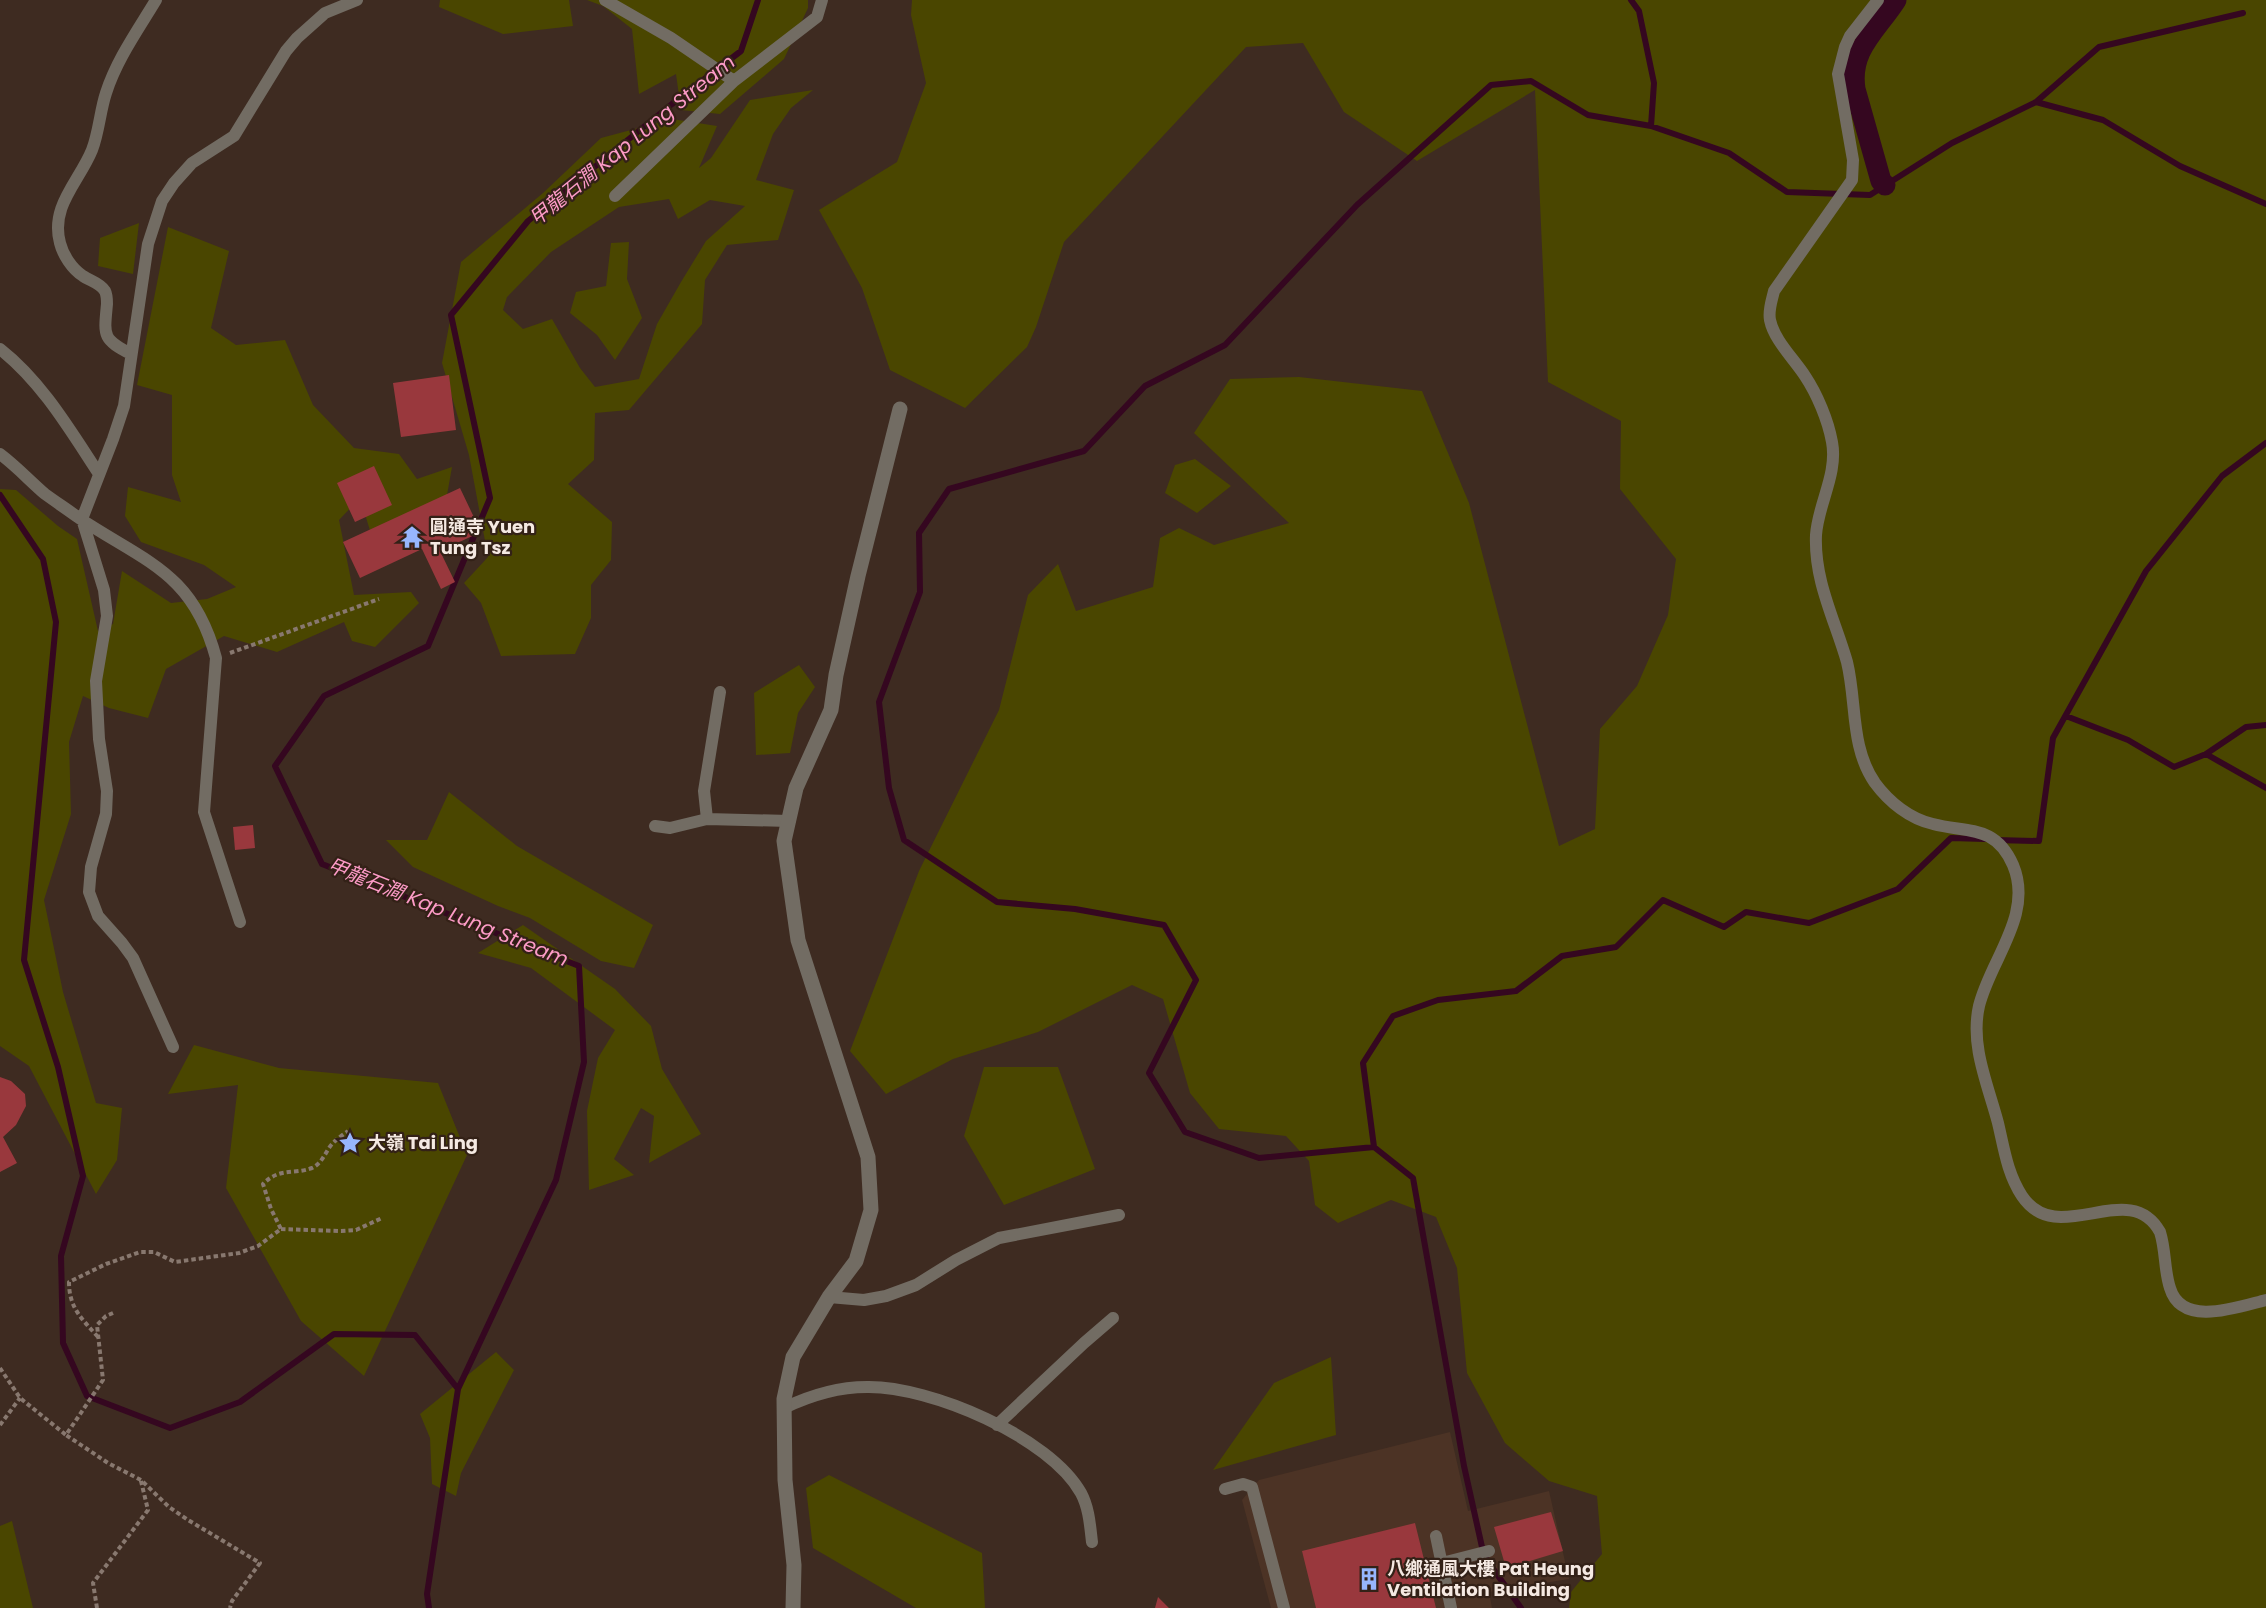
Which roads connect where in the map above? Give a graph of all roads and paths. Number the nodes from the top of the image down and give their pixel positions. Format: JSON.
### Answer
{"nodes":[{"id":1,"x":156,"y":0,"type":"edge"},
{"id":2,"x":357,"y":0,"type":"edge"},
{"id":3,"x":605,"y":0,"type":"edge"},
{"id":4,"x":822,"y":0,"type":"edge"},
{"id":5,"x":1878,"y":0,"type":"edge"},
{"id":6,"x":729,"y":77,"type":"junction"},
{"id":7,"x":615,"y":196,"type":"dead end"},
{"id":8,"x":0,"y":348,"type":"edge"},
{"id":9,"x":131,"y":354,"type":"junction"},
{"id":10,"x":900,"y":409,"type":"dead end"},
{"id":11,"x":0,"y":454,"type":"edge"},
{"id":12,"x":99,"y":474,"type":"junction"},
{"id":13,"x":82,"y":519,"type":"junction"},
{"id":14,"x":379,"y":599,"type":"dead end"},
{"id":15,"x":216,"y":658,"type":"junction"},
{"id":16,"x":720,"y":692,"type":"dead end"},
{"id":17,"x":707,"y":819,"type":"junction"},
{"id":18,"x":789,"y":821,"type":"junction"},
{"id":19,"x":655,"y":826,"type":"dead end"},
{"id":20,"x":240,"y":922,"type":"dead end"},
{"id":21,"x":173,"y":1047,"type":"dead end"},
{"id":22,"x":348,"y":1131,"type":"dead end"},
{"id":23,"x":1119,"y":1215,"type":"dead end"},
{"id":24,"x":382,"y":1218,"type":"dead end"},
{"id":25,"x":281,"y":1229,"type":"junction"},
{"id":26,"x":829,"y":1297,"type":"junction"},
{"id":27,"x":2266,"y":1300,"type":"edge"},
{"id":28,"x":113,"y":1312,"type":"dead end"},
{"id":29,"x":1113,"y":1318,"type":"dead end"},
{"id":30,"x":98,"y":1337,"type":"junction"},
{"id":31,"x":0,"y":1368,"type":"edge"},
{"id":32,"x":20,"y":1398,"type":"junction"},
{"id":33,"x":784,"y":1408,"type":"junction"},
{"id":34,"x":0,"y":1425,"type":"edge"},
{"id":35,"x":998,"y":1425,"type":"junction"},
{"id":36,"x":66,"y":1435,"type":"junction"},
{"id":37,"x":141,"y":1480,"type":"junction"},
{"id":38,"x":1225,"y":1489,"type":"dead end"},
{"id":39,"x":1436,"y":1536,"type":"dead end"},
{"id":40,"x":1092,"y":1542,"type":"dead end"},
{"id":41,"x":1489,"y":1551,"type":"dead end"},
{"id":42,"x":1442,"y":1563,"type":"junction"},
{"id":43,"x":97,"y":1608,"type":"edge"},
{"id":44,"x":230,"y":1608,"type":"edge"},
{"id":45,"x":794,"y":1608,"type":"edge"},
{"id":46,"x":1284,"y":1608,"type":"edge"},
{"id":47,"x":1451,"y":1608,"type":"edge"}],
"edges":[{"from":1,"to":9,"type":"lane"},
{"from":2,"to":9,"type":"lane"},
{"from":3,"to":6,"type":"lane"},
{"from":4,"to":6,"type":"lane"},
{"from":5,"to":27,"type":"lane"},
{"from":6,"to":7,"type":"lane"},
{"from":8,"to":12,"type":"lane"},
{"from":9,"to":12,"type":"lane"},
{"from":10,"to":18,"type":"street"},
{"from":11,"to":13,"type":"lane"},
{"from":12,"to":13,"type":"lane"},
{"from":13,"to":15,"type":"lane"},
{"from":13,"to":21,"type":"lane"},
{"from":14,"to":15,"type":"path"},
{"from":15,"to":20,"type":"lane"},
{"from":16,"to":17,"type":"lane"},
{"from":17,"to":18,"type":"lane"},
{"from":17,"to":19,"type":"lane"},
{"from":18,"to":26,"type":"street"},
{"from":22,"to":25,"type":"path"},
{"from":23,"to":26,"type":"lane"},
{"from":24,"to":25,"type":"path"},
{"from":25,"to":30,"type":"path"},
{"from":26,"to":33,"type":"street"},
{"from":28,"to":30,"type":"path"},
{"from":29,"to":35,"type":"lane"},
{"from":30,"to":36,"type":"path"},
{"from":31,"to":32,"type":"path"},
{"from":32,"to":34,"type":"path"},
{"from":32,"to":36,"type":"path"},
{"from":33,"to":35,"type":"lane"},
{"from":33,"to":45,"type":"street"},
{"from":35,"to":40,"type":"lane"},
{"from":36,"to":37,"type":"path"},
{"from":37,"to":43,"type":"path"},
{"from":37,"to":44,"type":"path"},
{"from":38,"to":46,"type":"lane"},
{"from":39,"to":42,"type":"lane"},
{"from":41,"to":42,"type":"lane"},
{"from":42,"to":47,"type":"lane"}]}
